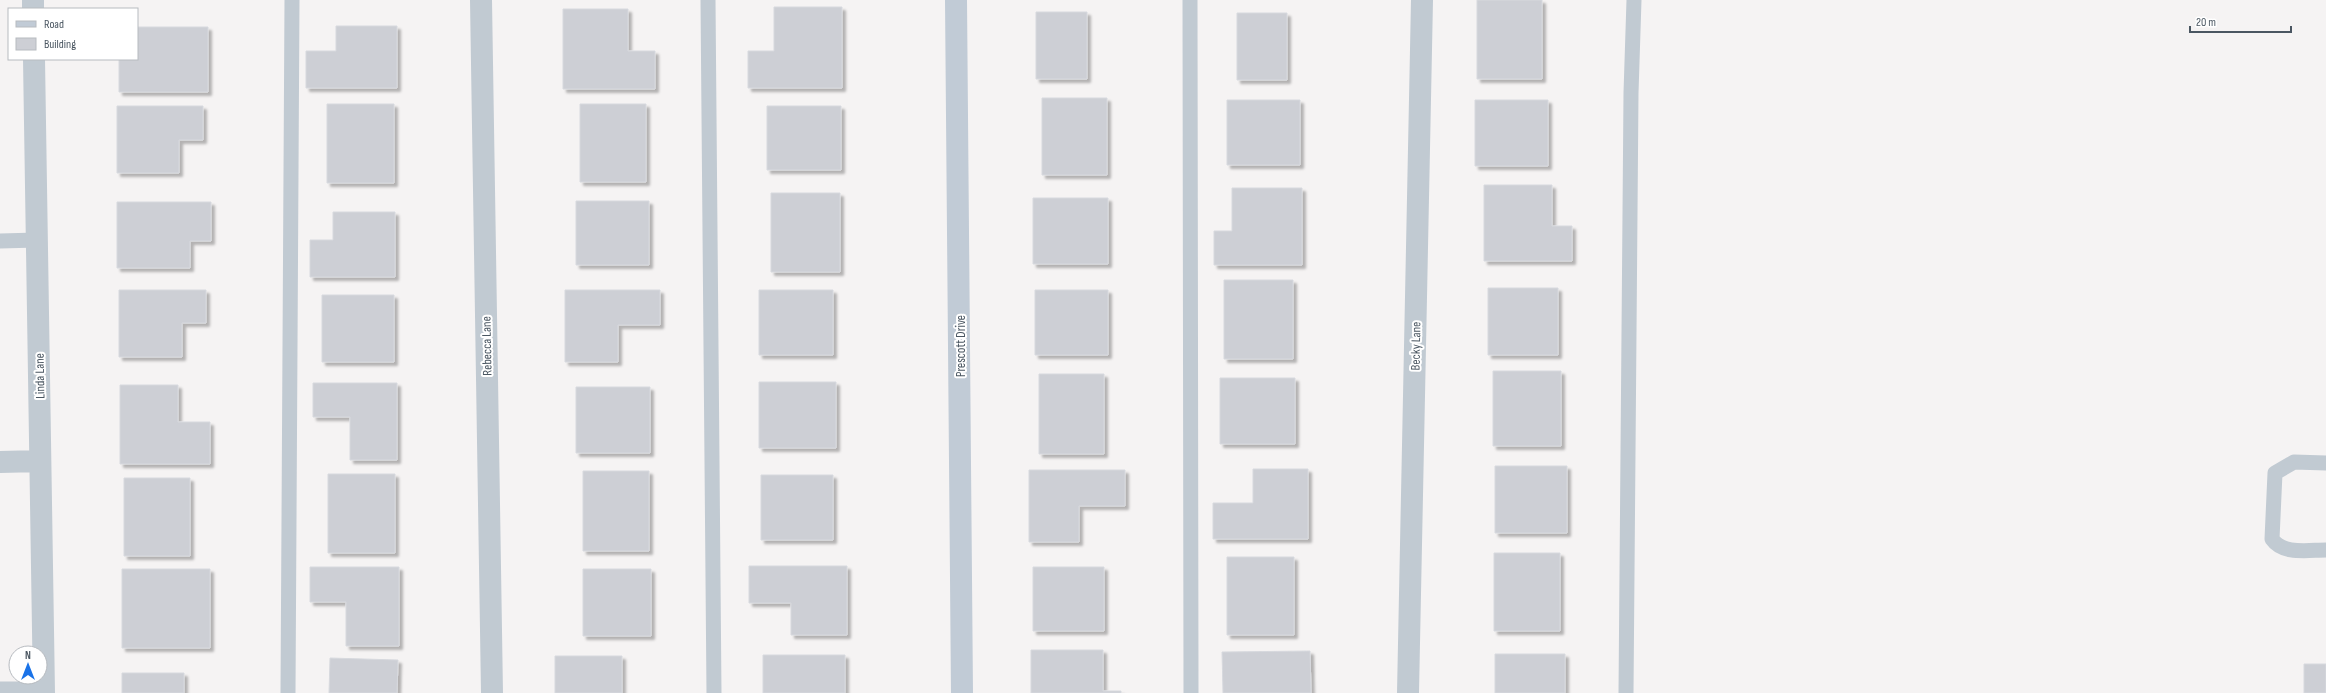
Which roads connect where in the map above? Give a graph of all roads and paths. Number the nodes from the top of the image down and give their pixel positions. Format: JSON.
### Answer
{"nodes":[{"id":1,"x":292,"y":0,"type":"edge"},
{"id":2,"x":481,"y":0,"type":"edge"},
{"id":3,"x":708,"y":0,"type":"edge"},
{"id":4,"x":956,"y":0,"type":"edge"},
{"id":5,"x":1190,"y":0,"type":"edge"},
{"id":6,"x":1422,"y":0,"type":"edge"},
{"id":7,"x":1634,"y":0,"type":"edge"},
{"id":8,"x":34,"y":60,"type":"edge"},
{"id":9,"x":37,"y":240,"type":"junction"},
{"id":10,"x":0,"y":241,"type":"edge"},
{"id":11,"x":40,"y":461,"type":"junction"},
{"id":12,"x":0,"y":462,"type":"edge"},
{"id":13,"x":2326,"y":463,"type":"edge"},
{"id":14,"x":2326,"y":550,"type":"edge"},
{"id":15,"x":0,"y":689,"type":"edge"},
{"id":16,"x":44,"y":691,"type":"edge"},
{"id":17,"x":288,"y":693,"type":"edge"},
{"id":18,"x":492,"y":693,"type":"edge"},
{"id":19,"x":714,"y":693,"type":"edge"},
{"id":20,"x":962,"y":693,"type":"edge"},
{"id":21,"x":1191,"y":693,"type":"edge"},
{"id":22,"x":1408,"y":693,"type":"edge"},
{"id":23,"x":1626,"y":693,"type":"edge"}],
"edges":[{"from":1,"to":17,"type":"lane"},
{"from":2,"to":18,"type":"street","name":"Rebecca Lane"},
{"from":3,"to":19,"type":"lane"},
{"from":4,"to":20,"type":"street","name":"Prescott Drive"},
{"from":5,"to":21,"type":"lane"},
{"from":6,"to":22,"type":"street","name":"Becky Lane"},
{"from":7,"to":23,"type":"lane"},
{"from":8,"to":9,"type":"street","name":"Linda Lane"},
{"from":9,"to":10,"type":"lane"},
{"from":9,"to":11,"type":"street","name":"Linda Lane"},
{"from":11,"to":12,"type":"street"},
{"from":11,"to":16,"type":"street","name":"Linda Lane"},
{"from":13,"to":14,"type":"lane"},
{"from":15,"to":16,"type":"lane"}]}
